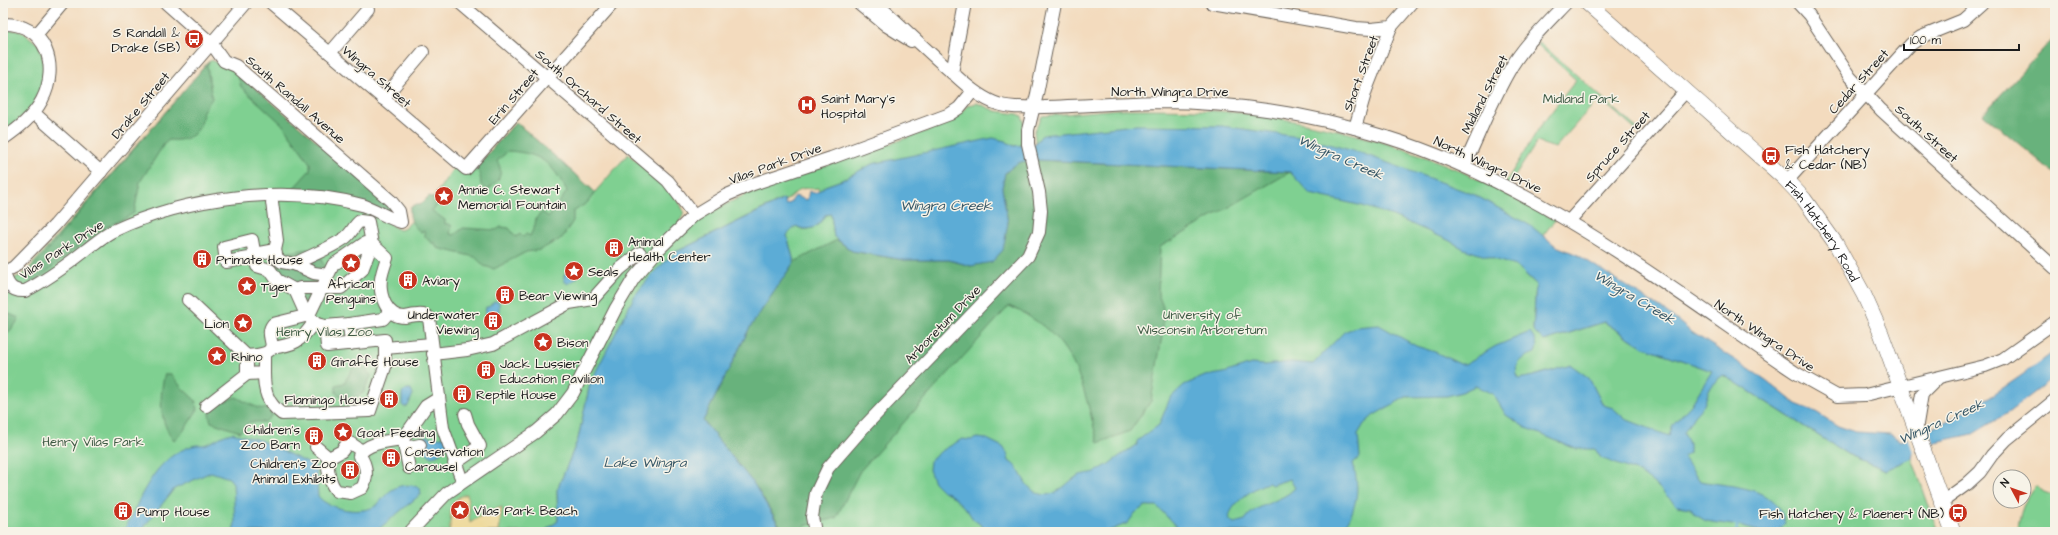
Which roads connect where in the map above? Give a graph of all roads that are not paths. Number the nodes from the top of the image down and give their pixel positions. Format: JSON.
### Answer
{"nodes":[{"id":1,"x":63,"y":3,"type":"edge"},
{"id":2,"x":166,"y":3,"type":"edge"},
{"id":3,"x":246,"y":3,"type":"edge"},
{"id":4,"x":271,"y":3,"type":"edge"},
{"id":5,"x":460,"y":3,"type":"edge"},
{"id":6,"x":613,"y":3,"type":"edge"},
{"id":7,"x":859,"y":3,"type":"edge"},
{"id":8,"x":876,"y":3,"type":"edge"},
{"id":9,"x":965,"y":3,"type":"edge"},
{"id":10,"x":1055,"y":3,"type":"edge"},
{"id":11,"x":1212,"y":3,"type":"edge"},
{"id":12,"x":1412,"y":3,"type":"edge"},
{"id":13,"x":1566,"y":3,"type":"edge"},
{"id":14,"x":1587,"y":3,"type":"edge"},
{"id":15,"x":1798,"y":3,"type":"edge"},
{"id":16,"x":1982,"y":3,"type":"edge"},
{"id":17,"x":368,"y":9,"type":"dead end"},
{"id":18,"x":3,"y":24,"type":"edge"},
{"id":19,"x":1391,"y":27,"type":"junction"},
{"id":20,"x":36,"y":35,"type":"junction"},
{"id":21,"x":212,"y":44,"type":"junction"},
{"id":22,"x":921,"y":46,"type":"junction"},
{"id":23,"x":423,"y":52,"type":"dead end"},
{"id":24,"x":330,"y":53,"type":"junction"},
{"id":25,"x":952,"y":73,"type":"junction"},
{"id":26,"x":548,"y":78,"type":"junction"},
{"id":27,"x":973,"y":91,"type":"junction"},
{"id":28,"x":1686,"y":91,"type":"junction"},
{"id":29,"x":1865,"y":93,"type":"junction"},
{"id":30,"x":383,"y":99,"type":"junction"},
{"id":31,"x":34,"y":113,"type":"junction"},
{"id":32,"x":1032,"y":113,"type":"junction"},
{"id":33,"x":1355,"y":128,"type":"junction"},
{"id":34,"x":3,"y":139,"type":"edge"},
{"id":35,"x":1464,"y":166,"type":"junction"},
{"id":36,"x":465,"y":169,"type":"joint"},
{"id":37,"x":102,"y":172,"type":"junction"},
{"id":38,"x":1787,"y":181,"type":"junction"},
{"id":39,"x":272,"y":202,"type":"dead end"},
{"id":40,"x":694,"y":215,"type":"junction"},
{"id":41,"x":1569,"y":221,"type":"junction"},
{"id":42,"x":401,"y":222,"type":"joint"},
{"id":43,"x":372,"y":244,"type":"junction"},
{"id":44,"x":275,"y":250,"type":"junction"},
{"id":45,"x":640,"y":253,"type":"dead end"},
{"id":46,"x":294,"y":264,"type":"junction"},
{"id":47,"x":2055,"y":268,"type":"edge"},
{"id":48,"x":362,"y":270,"type":"junction"},
{"id":49,"x":4,"y":272,"type":"edge"},
{"id":50,"x":328,"y":275,"type":"junction"},
{"id":51,"x":381,"y":280,"type":"junction"},
{"id":52,"x":321,"y":289,"type":"junction"},
{"id":53,"x":295,"y":290,"type":"junction"},
{"id":54,"x":188,"y":300,"type":"dead end"},
{"id":55,"x":386,"y":315,"type":"junction"},
{"id":56,"x":316,"y":321,"type":"junction"},
{"id":57,"x":2055,"y":322,"type":"edge"},
{"id":58,"x":349,"y":324,"type":"junction"},
{"id":59,"x":351,"y":344,"type":"junction"},
{"id":60,"x":385,"y":344,"type":"junction"},
{"id":61,"x":433,"y":349,"type":"junction"},
{"id":62,"x":268,"y":351,"type":"junction"},
{"id":63,"x":247,"y":356,"type":"junction"},
{"id":64,"x":264,"y":373,"type":"junction"},
{"id":65,"x":247,"y":374,"type":"junction"},
{"id":66,"x":1938,"y":378,"type":"junction"},
{"id":67,"x":1900,"y":387,"type":"junction"},
{"id":68,"x":439,"y":398,"type":"junction"},
{"id":69,"x":2055,"y":400,"type":"edge"},
{"id":70,"x":206,"y":406,"type":"dead end"},
{"id":71,"x":465,"y":414,"type":"dead end"},
{"id":72,"x":1916,"y":431,"type":"junction"},
{"id":73,"x":404,"y":443,"type":"junction"},
{"id":74,"x":420,"y":445,"type":"dead end"},
{"id":75,"x":316,"y":447,"type":"dead end"},
{"id":76,"x":360,"y":456,"type":"junction"},
{"id":77,"x":329,"y":458,"type":"junction"},
{"id":78,"x":409,"y":468,"type":"dead end"},
{"id":79,"x":1942,"y":502,"type":"junction"},
{"id":80,"x":410,"y":532,"type":"edge"},
{"id":81,"x":816,"y":532,"type":"edge"},
{"id":82,"x":1953,"y":532,"type":"edge"}],
"edges":[{"from":1,"to":20,"type":"street"},
{"from":2,"to":21,"type":"street","name":"South Randall Avenue"},
{"from":3,"to":21,"type":"street","name":"Drake Street"},
{"from":4,"to":24,"type":"street","name":"Wingra Street"},
{"from":5,"to":26,"type":"street","name":"South Orchard Street"},
{"from":6,"to":26,"type":"street","name":"Erin Street"},
{"from":7,"to":22,"type":"street"},
{"from":8,"to":22,"type":"street"},
{"from":9,"to":25,"type":"street"},
{"from":10,"to":32,"type":"street","name":"Arboretum Drive"},
{"from":11,"to":19,"type":"street"},
{"from":12,"to":19,"type":"street","name":"Short Street"},
{"from":13,"to":35,"type":"street","name":"Midland Street"},
{"from":14,"to":28,"type":"main road","name":"Fish Hatchery Road"},
{"from":15,"to":29,"type":"street","name":"South Street"},
{"from":16,"to":29,"type":"street","name":"Cedar Street"},
{"from":17,"to":24,"type":"street"},
{"from":18,"to":20,"type":"street"},
{"from":19,"to":33,"type":"street","name":"Short Street"},
{"from":20,"to":31,"type":"street"},
{"from":21,"to":37,"type":"street","name":"Drake Street"},
{"from":21,"to":42,"type":"street","name":"South Randall Avenue"},
{"from":22,"to":25,"type":"street","name":"North Wingra Drive"},
{"from":23,"to":30,"type":"street"},
{"from":24,"to":30,"type":"street","name":"Wingra Street"},
{"from":25,"to":27,"type":"street","name":"North Wingra Drive"},
{"from":26,"to":36,"type":"street","name":"Erin Street"},
{"from":26,"to":40,"type":"street","name":"South Orchard Street"},
{"from":27,"to":32,"type":"street","name":"North Wingra Drive"},
{"from":27,"to":40,"type":"street","name":"Vilas Park Drive"},
{"from":28,"to":38,"type":"main road","name":"Fish Hatchery Road"},
{"from":28,"to":41,"type":"street","name":"Spruce Street"},
{"from":29,"to":38,"type":"street","name":"Cedar Street"},
{"from":29,"to":47,"type":"street","name":"South Street"},
{"from":30,"to":36,"type":"street","name":"Wingra Street"},
{"from":31,"to":34,"type":"street"},
{"from":31,"to":37,"type":"street"},
{"from":32,"to":33,"type":"street","name":"North Wingra Drive"},
{"from":32,"to":81,"type":"street","name":"Arboretum Drive"},
{"from":33,"to":35,"type":"street","name":"North Wingra Drive"},
{"from":35,"to":41,"type":"street","name":"North Wingra Drive"},
{"from":37,"to":49,"type":"street","name":"Drake Street"},
{"from":38,"to":67,"type":"main road","name":"Fish Hatchery Road"},
{"from":39,"to":44,"type":"street"},
{"from":40,"to":80,"type":"street","name":"Vilas Park Drive"},
{"from":41,"to":67,"type":"street","name":"North Wingra Drive"},
{"from":42,"to":49,"type":"street","name":"Vilas Park Drive"},
{"from":43,"to":46,"type":"street"},
{"from":43,"to":48,"type":"street"},
{"from":43,"to":50,"type":"street"},
{"from":43,"to":51,"type":"street"},
{"from":44,"to":46,"type":"street"},
{"from":44,"to":53,"type":"street"},
{"from":45,"to":61,"type":"street"},
{"from":46,"to":50,"type":"street"},
{"from":48,"to":51,"type":"street"},
{"from":48,"to":52,"type":"street"},
{"from":50,"to":52,"type":"street"},
{"from":51,"to":55,"type":"street"},
{"from":52,"to":53,"type":"street"},
{"from":52,"to":56,"type":"street"},
{"from":53,"to":56,"type":"street"},
{"from":54,"to":63,"type":"street"},
{"from":55,"to":58,"type":"street"},
{"from":55,"to":60,"type":"street"},
{"from":55,"to":61,"type":"street"},
{"from":56,"to":58,"type":"street"},
{"from":56,"to":59,"type":"street"},
{"from":56,"to":62,"type":"street"},
{"from":56,"to":62,"type":"street"},
{"from":57,"to":66,"type":"street","name":"North Wingra Drive"},
{"from":58,"to":59,"type":"street"},
{"from":59,"to":60,"type":"street"},
{"from":60,"to":61,"type":"street"},
{"from":60,"to":64,"type":"street"},
{"from":61,"to":68,"type":"street"},
{"from":62,"to":63,"type":"street"},
{"from":62,"to":64,"type":"street"},
{"from":63,"to":65,"type":"street"},
{"from":64,"to":65,"type":"street"},
{"from":65,"to":70,"type":"street"},
{"from":66,"to":67,"type":"street","name":"North Wingra Drive"},
{"from":66,"to":72,"type":"street"},
{"from":67,"to":72,"type":"main road","name":"Fish Hatchery Road"},
{"from":68,"to":71,"type":"street"},
{"from":68,"to":73,"type":"street"},
{"from":69,"to":79,"type":"street"},
{"from":72,"to":79,"type":"main road","name":"Fish Hatchery Road"},
{"from":73,"to":74,"type":"street"},
{"from":73,"to":76,"type":"street"},
{"from":73,"to":78,"type":"street"},
{"from":75,"to":77,"type":"street"},
{"from":76,"to":77,"type":"street"},
{"from":76,"to":77,"type":"street"},
{"from":79,"to":82,"type":"main road","name":"Fish Hatchery Road"}]}
